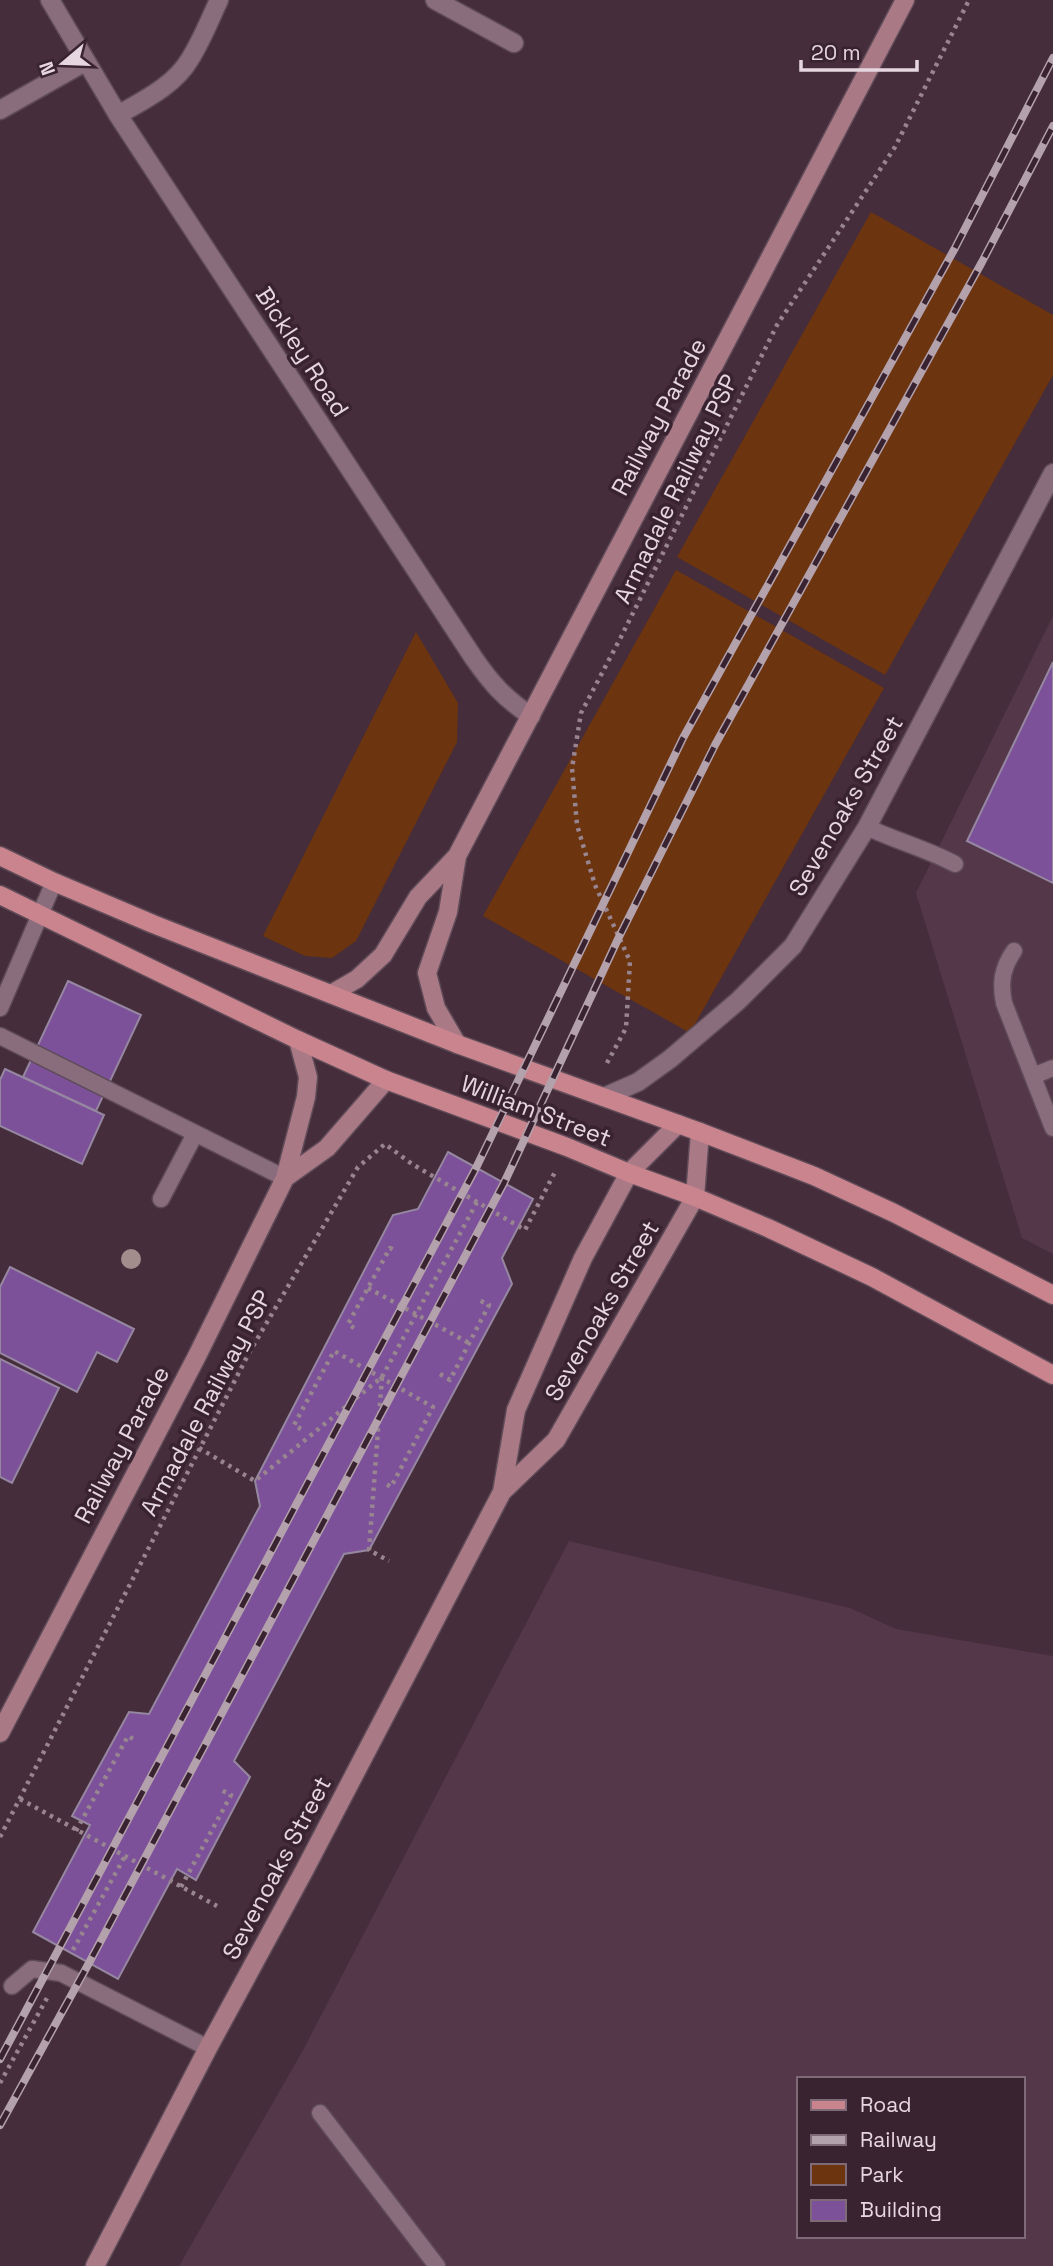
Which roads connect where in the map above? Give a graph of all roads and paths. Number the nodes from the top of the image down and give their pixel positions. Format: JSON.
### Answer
{"nodes":[{"id":1,"x":50,"y":0,"type":"edge"},
{"id":2,"x":219,"y":0,"type":"edge"},
{"id":3,"x":435,"y":0,"type":"edge"},
{"id":4,"x":905,"y":0,"type":"edge"},
{"id":5,"x":969,"y":0,"type":"edge"},
{"id":6,"x":514,"y":43,"type":"dead end"},
{"id":7,"x":85,"y":62,"type":"junction"},
{"id":8,"x":0,"y":110,"type":"edge"},
{"id":9,"x":118,"y":115,"type":"junction"},
{"id":10,"x":1053,"y":473,"type":"edge"},
{"id":11,"x":531,"y":716,"type":"junction"},
{"id":12,"x":867,"y":827,"type":"junction"},
{"id":13,"x":0,"y":856,"type":"edge"},
{"id":14,"x":457,"y":856,"type":"junction"},
{"id":15,"x":955,"y":864,"type":"dead end"},
{"id":16,"x":54,"y":882,"type":"junction"},
{"id":17,"x":0,"y":895,"type":"edge"},
{"id":18,"x":39,"y":915,"type":"junction"},
{"id":19,"x":1014,"y":951,"type":"dead end"},
{"id":20,"x":331,"y":994,"type":"junction"},
{"id":21,"x":0,"y":1008,"type":"edge"},
{"id":22,"x":626,"y":1028,"type":"dead end"},
{"id":23,"x":0,"y":1035,"type":"edge"},
{"id":24,"x":298,"y":1040,"type":"junction"},
{"id":25,"x":457,"y":1044,"type":"junction"},
{"id":26,"x":1053,"y":1068,"type":"edge"},
{"id":27,"x":1032,"y":1076,"type":"junction"},
{"id":28,"x":386,"y":1080,"type":"junction"},
{"id":29,"x":604,"y":1097,"type":"junction"},
{"id":30,"x":678,"y":1124,"type":"junction"},
{"id":31,"x":1053,"y":1128,"type":"edge"},
{"id":32,"x":700,"y":1132,"type":"junction"},
{"id":33,"x":195,"y":1134,"type":"junction"},
{"id":34,"x":629,"y":1173,"type":"junction"},
{"id":35,"x":285,"y":1178,"type":"junction"},
{"id":36,"x":695,"y":1197,"type":"junction"},
{"id":37,"x":161,"y":1199,"type":"dead end"},
{"id":38,"x":477,"y":1202,"type":"junction"},
{"id":39,"x":525,"y":1230,"type":"dead end"},
{"id":40,"x":396,"y":1251,"type":"dead end"},
{"id":41,"x":368,"y":1288,"type":"junction"},
{"id":42,"x":1053,"y":1295,"type":"edge"},
{"id":43,"x":479,"y":1300,"type":"dead end"},
{"id":44,"x":415,"y":1313,"type":"junction"},
{"id":45,"x":354,"y":1328,"type":"dead end"},
{"id":46,"x":469,"y":1343,"type":"junction"},
{"id":47,"x":440,"y":1374,"type":"dead end"},
{"id":48,"x":1053,"y":1375,"type":"edge"},
{"id":49,"x":382,"y":1377,"type":"junction"},
{"id":50,"x":301,"y":1429,"type":"dead end"},
{"id":51,"x":199,"y":1448,"type":"junction"},
{"id":52,"x":383,"y":1482,"type":"dead end"},
{"id":53,"x":502,"y":1492,"type":"junction"},
{"id":54,"x":389,"y":1562,"type":"dead end"},
{"id":55,"x":0,"y":1734,"type":"edge"},
{"id":56,"x":135,"y":1740,"type":"dead end"},
{"id":57,"x":219,"y":1789,"type":"dead end"},
{"id":58,"x":20,"y":1799,"type":"junction"},
{"id":59,"x":76,"y":1830,"type":"junction"},
{"id":60,"x":0,"y":1837,"type":"edge"},
{"id":61,"x":181,"y":1887,"type":"junction"},
{"id":62,"x":217,"y":1906,"type":"dead end"},
{"id":63,"x":12,"y":1986,"type":"dead end"},
{"id":64,"x":208,"y":2048,"type":"junction"},
{"id":65,"x":320,"y":2113,"type":"dead end"},
{"id":66,"x":95,"y":2266,"type":"edge"},
{"id":67,"x":437,"y":2266,"type":"edge"}],
"edges":[{"from":1,"to":7,"type":"street","name":"Bickley Road"},
{"from":2,"to":9,"type":"street"},
{"from":3,"to":6,"type":"street"},
{"from":4,"to":11,"type":"street","name":"Railway Parade"},
{"from":5,"to":22,"type":"path","name":"Armadale Railway PSP"},
{"from":7,"to":8,"type":"street"},
{"from":7,"to":9,"type":"street","name":"Bickley Road"},
{"from":9,"to":11,"type":"street","name":"Bickley Road"},
{"from":10,"to":12,"type":"street","name":"Sevenoaks Street"},
{"from":11,"to":14,"type":"street","name":"Railway Parade"},
{"from":12,"to":15,"type":"lane"},
{"from":12,"to":29,"type":"street","name":"Sevenoaks Street"},
{"from":13,"to":16,"type":"main road","name":"William Street"},
{"from":14,"to":20,"type":"street","name":"Railway Parade"},
{"from":14,"to":25,"type":"street","name":"Railway Parade"},
{"from":16,"to":18,"type":"lane"},
{"from":16,"to":20,"type":"main road","name":"William Street"},
{"from":17,"to":18,"type":"main road","name":"William Street"},
{"from":18,"to":21,"type":"lane"},
{"from":18,"to":24,"type":"main road","name":"William Street"},
{"from":19,"to":27,"type":"lane"},
{"from":20,"to":25,"type":"main road","name":"William Street"},
{"from":23,"to":33,"type":"lane"},
{"from":24,"to":28,"type":"main road","name":"William Street"},
{"from":24,"to":35,"type":"street","name":"Railway Parade"},
{"from":25,"to":29,"type":"main road","name":"William Street"},
{"from":26,"to":27,"type":"lane"},
{"from":27,"to":31,"type":"lane"},
{"from":28,"to":34,"type":"main road","name":"William Street"},
{"from":28,"to":35,"type":"street","name":"Railway Parade"},
{"from":29,"to":30,"type":"main road","name":"William Street"},
{"from":30,"to":32,"type":"main road","name":"William Street"},
{"from":30,"to":34,"type":"street","name":"Sevenoaks Street"},
{"from":32,"to":36,"type":"street","name":"Sevenoaks Street"},
{"from":32,"to":42,"type":"main road","name":"William Street"},
{"from":33,"to":35,"type":"lane"},
{"from":33,"to":37,"type":"lane"},
{"from":34,"to":36,"type":"main road","name":"William Street"},
{"from":34,"to":53,"type":"street","name":"Sevenoaks Street"},
{"from":35,"to":55,"type":"street","name":"Railway Parade"},
{"from":36,"to":48,"type":"main road","name":"William Street"},
{"from":36,"to":53,"type":"street","name":"Sevenoaks Street"},
{"from":38,"to":39,"type":"path","name":"Armadale Railway PSP"},
{"from":38,"to":44,"type":"path"},
{"from":38,"to":51,"type":"path","name":"Armadale Railway PSP"},
{"from":40,"to":41,"type":"path"},
{"from":41,"to":44,"type":"path"},
{"from":41,"to":45,"type":"path"},
{"from":43,"to":46,"type":"path"},
{"from":44,"to":46,"type":"path"},
{"from":44,"to":49,"type":"path"},
{"from":46,"to":47,"type":"path"},
{"from":49,"to":50,"type":"path"},
{"from":49,"to":51,"type":"path"},
{"from":49,"to":52,"type":"path"},
{"from":49,"to":54,"type":"path"},
{"from":51,"to":58,"type":"path","name":"Armadale Railway PSP"},
{"from":53,"to":64,"type":"street","name":"Sevenoaks Street"},
{"from":56,"to":59,"type":"path"},
{"from":57,"to":61,"type":"path"},
{"from":58,"to":59,"type":"path"},
{"from":58,"to":60,"type":"path","name":"Armadale Railway PSP"},
{"from":59,"to":61,"type":"path"},
{"from":61,"to":62,"type":"path"},
{"from":63,"to":64,"type":"lane"},
{"from":64,"to":66,"type":"street","name":"Sevenoaks Street"},
{"from":65,"to":67,"type":"lane"}]}
